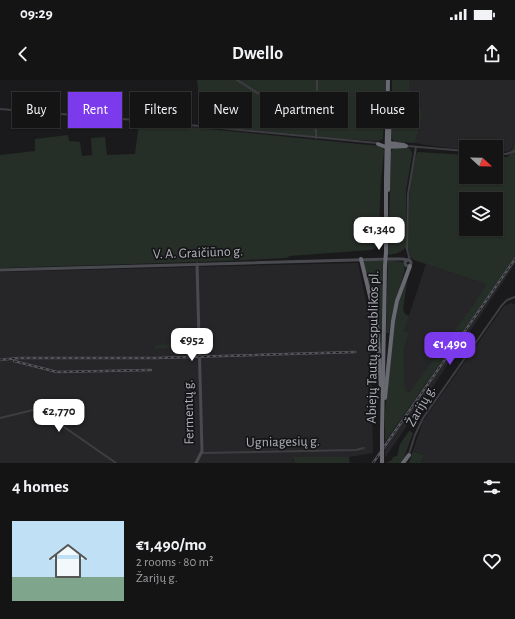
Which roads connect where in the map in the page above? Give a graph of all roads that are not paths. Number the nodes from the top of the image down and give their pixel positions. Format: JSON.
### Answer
{"nodes":[{"id":1,"x":237,"y":80,"type":"edge"},
{"id":2,"x":317,"y":80,"type":"edge"},
{"id":3,"x":389,"y":80,"type":"edge"},
{"id":4,"x":0,"y":109,"type":"edge"},
{"id":5,"x":316,"y":130,"type":"junction"},
{"id":6,"x":316,"y":138,"type":"junction"},
{"id":7,"x":378,"y":144,"type":"joint"},
{"id":8,"x":388,"y":145,"type":"junction"},
{"id":9,"x":406,"y":146,"type":"joint"},
{"id":10,"x":416,"y":147,"type":"junction"},
{"id":11,"x":459,"y":150,"type":"edge"},
{"id":12,"x":515,"y":151,"type":"edge"},
{"id":13,"x":503,"y":154,"type":"edge"},
{"id":14,"x":361,"y":259,"type":"junction"},
{"id":15,"x":407,"y":262,"type":"junction"},
{"id":16,"x":197,"y":264,"type":"junction"},
{"id":17,"x":0,"y":270,"type":"edge"},
{"id":18,"x":515,"y":297,"type":"edge"},
{"id":19,"x":383,"y":406,"type":"junction"},
{"id":20,"x":383,"y":412,"type":"junction"},
{"id":21,"x":0,"y":418,"type":"edge"},
{"id":22,"x":364,"y":448,"type":"dead end"},
{"id":23,"x":201,"y":453,"type":"junction"},
{"id":24,"x":409,"y":455,"type":"joint"},
{"id":25,"x":116,"y":463,"type":"edge"},
{"id":26,"x":196,"y":463,"type":"edge"},
{"id":27,"x":382,"y":463,"type":"edge"},
{"id":28,"x":405,"y":463,"type":"edge"}],
"edges":[{"from":1,"to":5,"type":"street"},
{"from":2,"to":5,"type":"street"},
{"from":3,"to":8,"type":"highway","name":"Abiejų Tautų Respublikos pl."},
{"from":4,"to":6,"type":"street"},
{"from":5,"to":6,"type":"street"},
{"from":6,"to":7,"type":"street"},
{"from":7,"to":8,"type":"highway"},
{"from":8,"to":9,"type":"highway"},
{"from":8,"to":19,"type":"highway","name":"Abiejų Tautų Respublikos pl.","bridge":true},
{"from":9,"to":10,"type":"street"},
{"from":10,"to":11,"type":"street"},
{"from":10,"to":15,"type":"street"},
{"from":12,"to":13,"type":"street"},
{"from":14,"to":15,"type":"main road","name":"V. A. Graičiūno g."},
{"from":14,"to":16,"type":"main road","name":"V. A. Graičiūno g."},
{"from":14,"to":19,"type":"highway"},
{"from":15,"to":20,"type":"highway"},
{"from":16,"to":17,"type":"main road","name":"V. A. Graičiūno g."},
{"from":16,"to":23,"type":"main road","name":"Fermentų g."},
{"from":18,"to":24,"type":"street","name":"Žarijų g."},
{"from":19,"to":20,"type":"highway","name":"Abiejų Tautų Respublikos pl."},
{"from":20,"to":27,"type":"highway","name":"Abiejų Tautų Respublikos pl.","bridge":true},
{"from":21,"to":25,"type":"street"},
{"from":22,"to":23,"type":"street","name":"Ugniagesių g."},
{"from":23,"to":26,"type":"main road","name":"Fermentų g."},
{"from":24,"to":28,"type":"highway"}]}
